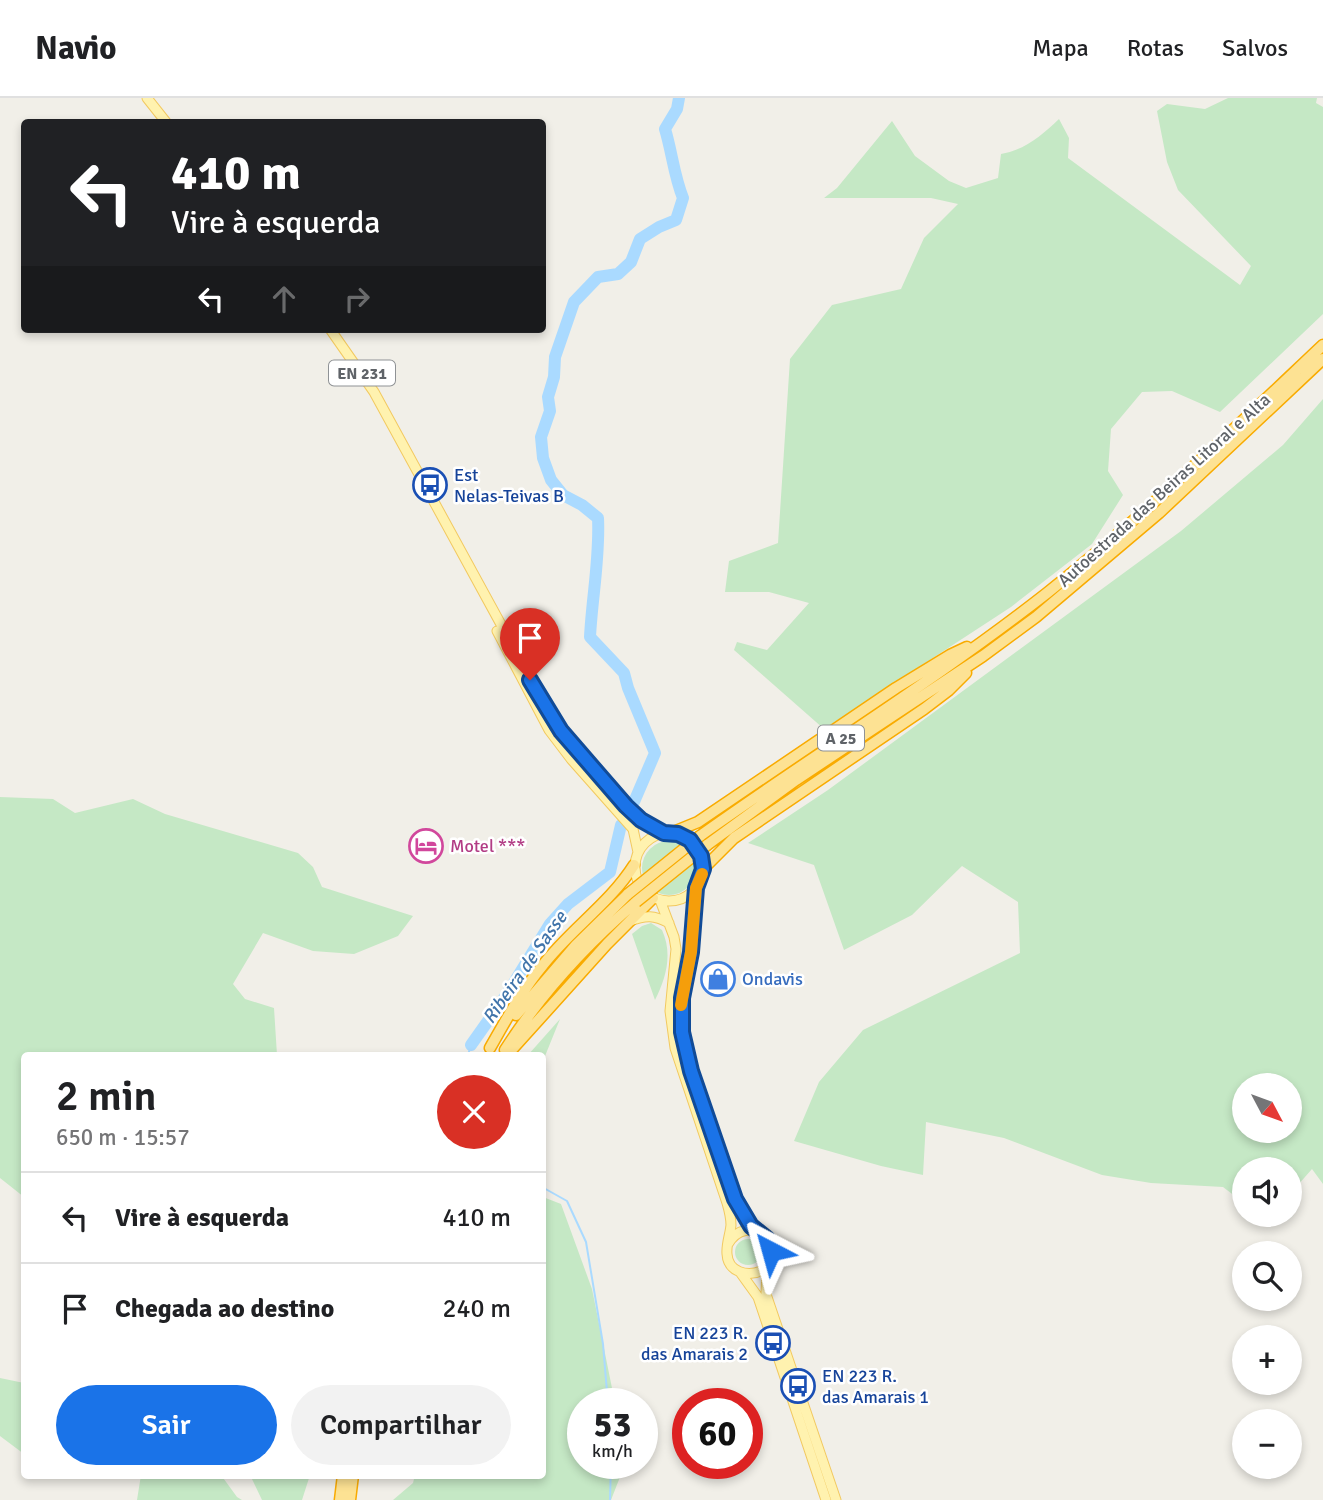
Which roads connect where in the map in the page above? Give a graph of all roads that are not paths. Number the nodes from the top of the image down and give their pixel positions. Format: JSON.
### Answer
{"nodes":[{"id":1,"x":147,"y":98,"type":"edge"},
{"id":2,"x":164,"y":119,"type":"edge"},
{"id":3,"x":333,"y":333,"type":"edge"},
{"id":4,"x":1323,"y":345,"type":"edge"},
{"id":5,"x":1323,"y":359,"type":"edge"},
{"id":6,"x":467,"y":566,"type":"junction"},
{"id":7,"x":983,"y":641,"type":"junction"},
{"id":8,"x":983,"y":656,"type":"junction"},
{"id":9,"x":668,"y":833,"type":"junction"},
{"id":10,"x":703,"y":841,"type":"junction"},
{"id":11,"x":638,"y":852,"type":"junction"},
{"id":12,"x":634,"y":865,"type":"junction"},
{"id":13,"x":703,"y":869,"type":"junction"},
{"id":14,"x":696,"y":888,"type":"junction"},
{"id":15,"x":632,"y":898,"type":"junction"},
{"id":16,"x":656,"y":899,"type":"junction"},
{"id":17,"x":629,"y":922,"type":"junction"},
{"id":18,"x":669,"y":923,"type":"junction"},
{"id":19,"x":488,"y":1051,"type":"edge"},
{"id":20,"x":504,"y":1052,"type":"edge"},
{"id":21,"x":510,"y":1052,"type":"edge"},
{"id":22,"x":756,"y":1231,"type":"junction"},
{"id":23,"x":728,"y":1244,"type":"junction"},
{"id":24,"x":767,"y":1266,"type":"junction"},
{"id":25,"x":740,"y":1272,"type":"junction"},
{"id":26,"x":343,"y":1479,"type":"edge"},
{"id":27,"x":353,"y":1479,"type":"edge"},
{"id":28,"x":340,"y":1500,"type":"edge"},
{"id":29,"x":350,"y":1500,"type":"edge"},
{"id":30,"x":827,"y":1500,"type":"edge"},
{"id":31,"x":836,"y":1500,"type":"edge"}],
"edges":[{"from":1,"to":2,"type":"main road"},
{"from":3,"to":6,"type":"main road","number":"EN 231"},
{"from":4,"to":7,"type":"highway","name":"Autoestrada das Beiras Litoral e Alta","number":"A 25"},
{"from":5,"to":8,"type":"highway","name":"Autoestrada das Beiras Litoral e Alta","number":"A 25"},
{"from":6,"to":9,"type":"main road","number":"EN 231"},
{"from":6,"to":11,"type":"main road","number":"EN 231"},
{"from":7,"to":9,"type":"highway"},
{"from":7,"to":10,"type":"highway","name":"Autoestrada das Beiras Litoral e Alta","number":"A 25"},
{"from":8,"to":10,"type":"highway","name":"Autoestrada das Beiras Litoral e Alta","number":"A 25"},
{"from":8,"to":13,"type":"highway"},
{"from":9,"to":11,"type":"main road"},
{"from":9,"to":13,"type":"main road","number":"EN 231"},
{"from":10,"to":15,"type":"highway","name":"Autoestrada das Beiras Litoral e Alta","number":"A 25","bridge":true},
{"from":11,"to":12,"type":"main road"},
{"from":12,"to":16,"type":"main road"},
{"from":12,"to":19,"type":"highway"},
{"from":13,"to":14,"type":"main road"},
{"from":14,"to":16,"type":"main road"},
{"from":14,"to":22,"type":"main road"},
{"from":15,"to":19,"type":"highway","name":"Autoestrada das Beiras Litoral e Alta","number":"A 25"},
{"from":15,"to":20,"type":"highway","name":"Autoestrada das Beiras Litoral e Alta","number":"A 25"},
{"from":16,"to":17,"type":"highway"},
{"from":16,"to":18,"type":"main road"},
{"from":17,"to":18,"type":"main road"},
{"from":17,"to":21,"type":"highway"},
{"from":18,"to":23,"type":"main road"},
{"from":22,"to":23,"type":"main road"},
{"from":22,"to":24,"type":"main road"},
{"from":23,"to":25,"type":"main road"},
{"from":24,"to":25,"type":"main road"},
{"from":24,"to":31,"type":"main road"},
{"from":25,"to":30,"type":"main road"},
{"from":26,"to":28,"type":"highway"},
{"from":27,"to":29,"type":"highway"}]}
